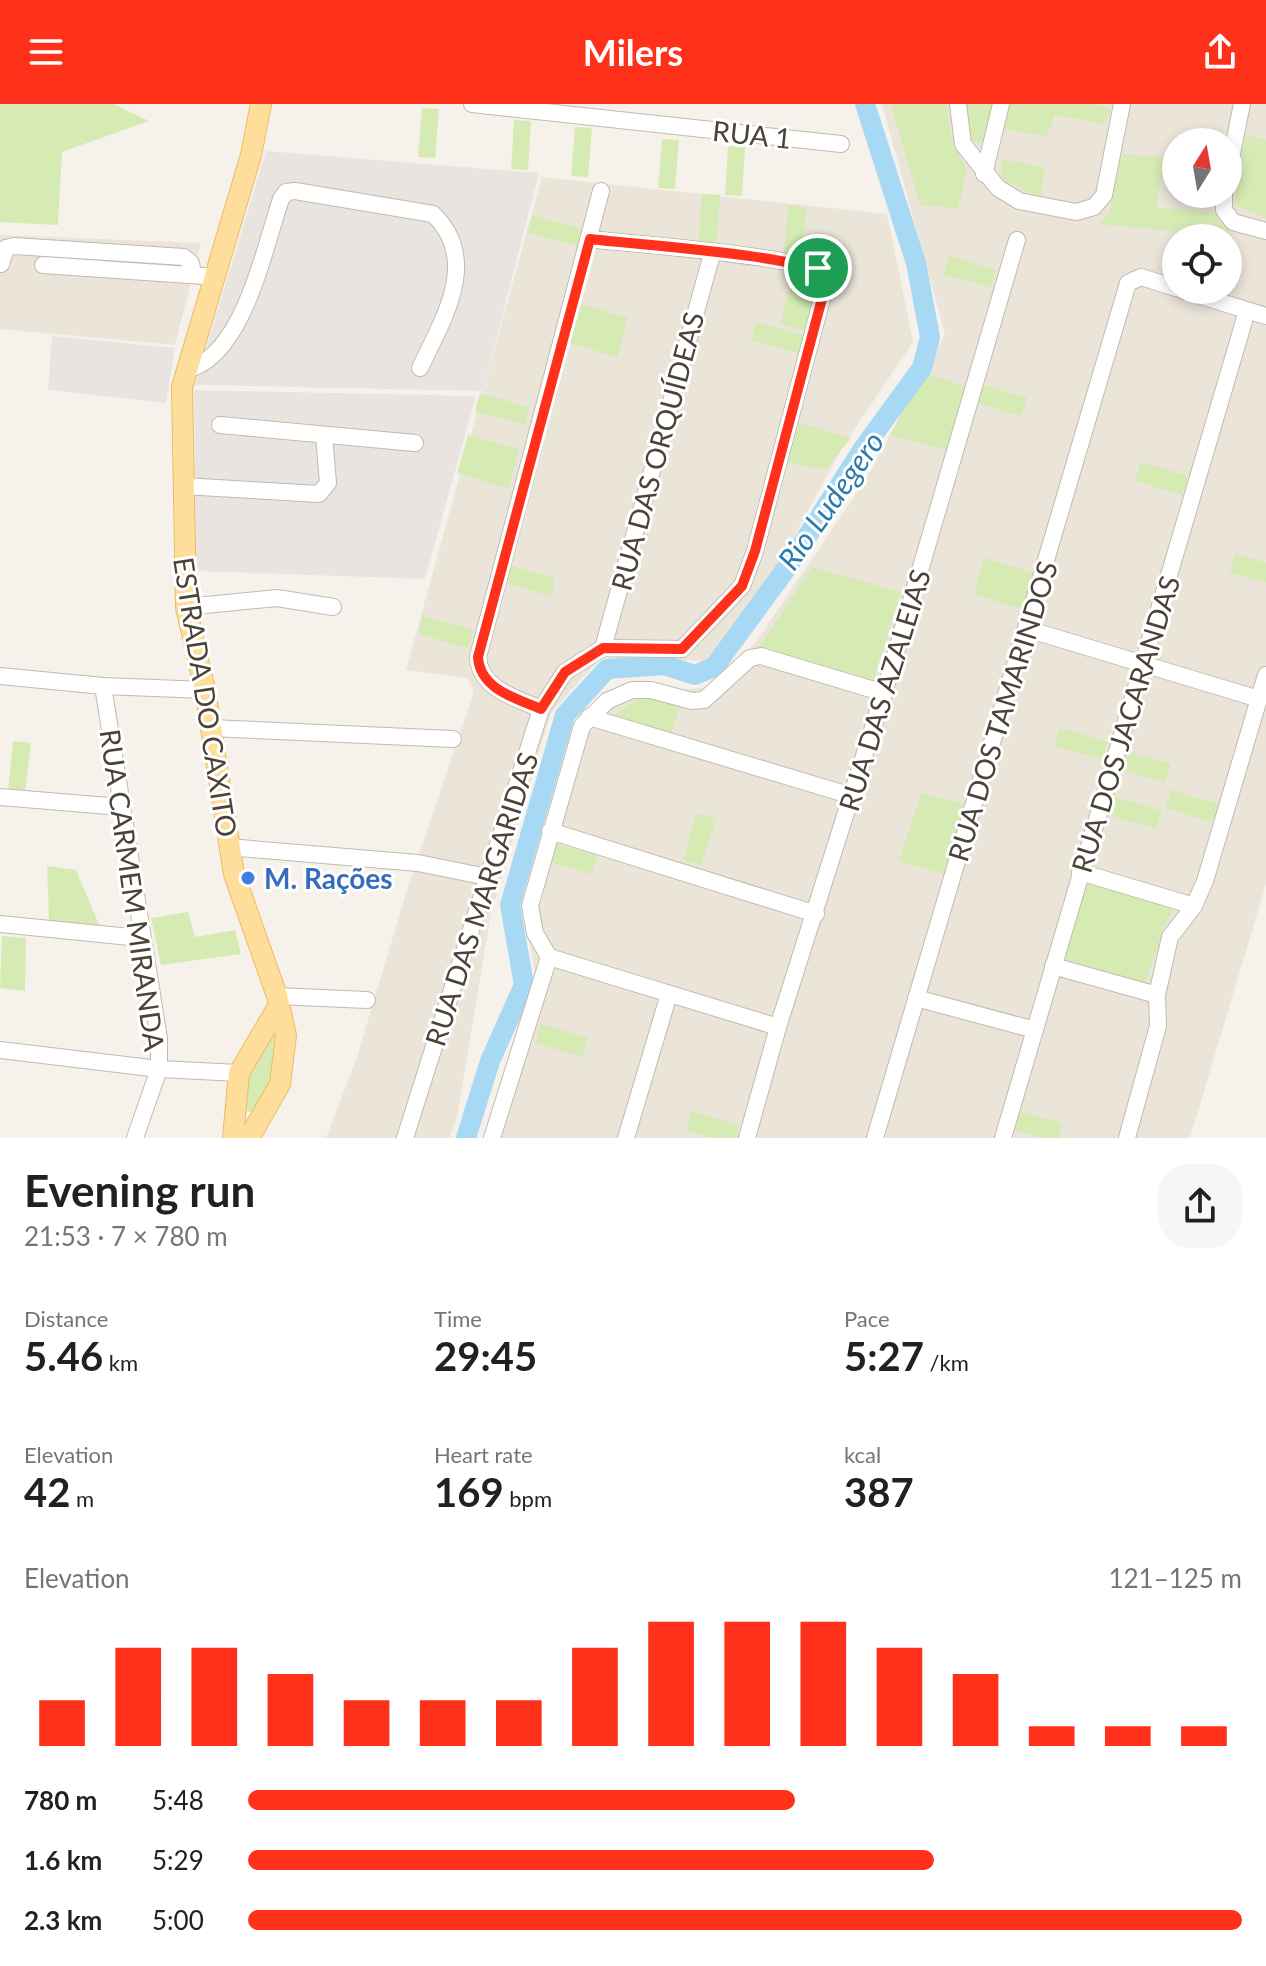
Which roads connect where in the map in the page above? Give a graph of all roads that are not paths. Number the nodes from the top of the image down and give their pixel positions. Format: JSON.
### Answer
{"nodes":[{"id":1,"x":261,"y":104,"type":"edge"},
{"id":2,"x":472,"y":104,"type":"edge"},
{"id":3,"x":958,"y":104,"type":"edge"},
{"id":4,"x":1001,"y":104,"type":"edge"},
{"id":5,"x":1122,"y":104,"type":"edge"},
{"id":6,"x":1242,"y":104,"type":"edge"},
{"id":7,"x":1237,"y":128,"type":"edge"},
{"id":8,"x":841,"y":144,"type":"dead end"},
{"id":9,"x":963,"y":144,"type":"junction"},
{"id":10,"x":991,"y":145,"type":"junction"},
{"id":11,"x":984,"y":174,"type":"junction"},
{"id":12,"x":601,"y":191,"type":"dead end"},
{"id":13,"x":1224,"y":208,"type":"edge"},
{"id":14,"x":1266,"y":231,"type":"edge"},
{"id":15,"x":590,"y":239,"type":"junction"},
{"id":16,"x":1017,"y":240,"type":"dead end"},
{"id":17,"x":712,"y":254,"type":"junction"},
{"id":18,"x":1,"y":264,"type":"edge"},
{"id":19,"x":43,"y":265,"type":"dead end"},
{"id":20,"x":203,"y":276,"type":"junction"},
{"id":21,"x":1162,"y":284,"type":"edge"},
{"id":22,"x":1225,"y":304,"type":"edge"},
{"id":23,"x":1247,"y":311,"type":"junction"},
{"id":24,"x":1266,"y":316,"type":"edge"},
{"id":25,"x":420,"y":368,"type":"dead end"},
{"id":26,"x":185,"y":370,"type":"junction"},
{"id":27,"x":220,"y":425,"type":"dead end"},
{"id":28,"x":324,"y":435,"type":"junction"},
{"id":29,"x":415,"y":443,"type":"dead end"},
{"id":30,"x":183,"y":486,"type":"junction"},
{"id":31,"x":186,"y":607,"type":"junction"},
{"id":32,"x":333,"y":607,"type":"dead end"},
{"id":33,"x":1027,"y":629,"type":"junction"},
{"id":34,"x":603,"y":648,"type":"junction"},
{"id":35,"x":1144,"y":665,"type":"junction"},
{"id":36,"x":1266,"y":675,"type":"edge"},
{"id":37,"x":0,"y":676,"type":"edge"},
{"id":38,"x":103,"y":686,"type":"junction"},
{"id":39,"x":205,"y":690,"type":"junction"},
{"id":40,"x":884,"y":693,"type":"junction"},
{"id":41,"x":1259,"y":699,"type":"junction"},
{"id":42,"x":541,"y":709,"type":"junction"},
{"id":43,"x":589,"y":717,"type":"junction"},
{"id":44,"x":212,"y":728,"type":"junction"},
{"id":45,"x":453,"y":739,"type":"dead end"},
{"id":46,"x":852,"y":796,"type":"junction"},
{"id":47,"x":0,"y":797,"type":"edge"},
{"id":48,"x":121,"y":807,"type":"junction"},
{"id":49,"x":550,"y":831,"type":"junction"},
{"id":50,"x":228,"y":847,"type":"junction"},
{"id":51,"x":1080,"y":872,"type":"junction"},
{"id":52,"x":487,"y":877,"type":"junction"},
{"id":53,"x":1194,"y":906,"type":"junction"},
{"id":54,"x":816,"y":914,"type":"junction"},
{"id":55,"x":0,"y":924,"type":"edge"},
{"id":56,"x":140,"y":938,"type":"junction"},
{"id":57,"x":549,"y":957,"type":"junction"},
{"id":58,"x":1053,"y":966,"type":"junction"},
{"id":59,"x":669,"y":994,"type":"junction"},
{"id":60,"x":1157,"y":995,"type":"junction"},
{"id":61,"x":916,"y":998,"type":"junction"},
{"id":62,"x":367,"y":1000,"type":"dead end"},
{"id":63,"x":278,"y":1001,"type":"junction"},
{"id":64,"x":778,"y":1027,"type":"junction"},
{"id":65,"x":262,"y":1030,"type":"junction"},
{"id":66,"x":1035,"y":1030,"type":"junction"},
{"id":67,"x":286,"y":1035,"type":"junction"},
{"id":68,"x":0,"y":1050,"type":"edge"},
{"id":69,"x":159,"y":1069,"type":"junction"},
{"id":70,"x":239,"y":1073,"type":"junction"},
{"id":71,"x":235,"y":1113,"type":"junction"},
{"id":72,"x":261,"y":1120,"type":"junction"},
{"id":73,"x":135,"y":1138,"type":"edge"},
{"id":74,"x":233,"y":1138,"type":"edge"},
{"id":75,"x":249,"y":1138,"type":"edge"},
{"id":76,"x":405,"y":1138,"type":"edge"},
{"id":77,"x":492,"y":1138,"type":"edge"},
{"id":78,"x":626,"y":1138,"type":"edge"},
{"id":79,"x":747,"y":1138,"type":"edge"},
{"id":80,"x":875,"y":1138,"type":"edge"},
{"id":81,"x":1003,"y":1138,"type":"edge"},
{"id":82,"x":1127,"y":1138,"type":"edge"}],
"edges":[{"from":1,"to":20,"type":"main road","name":"ESTRADA DO CAXITO"},
{"from":2,"to":8,"type":"street","name":"RUA 1"},
{"from":3,"to":9,"type":"street"},
{"from":4,"to":10,"type":"street"},
{"from":5,"to":11,"type":"street"},
{"from":6,"to":7,"type":"street"},
{"from":9,"to":10,"type":"street"},
{"from":9,"to":11,"type":"street"},
{"from":10,"to":11,"type":"street"},
{"from":12,"to":15,"type":"street"},
{"from":13,"to":14,"type":"street"},
{"from":15,"to":17,"type":"street"},
{"from":15,"to":42,"type":"street"},
{"from":16,"to":40,"type":"street","name":"RUA DAS AZALEIAS"},
{"from":17,"to":34,"type":"street","name":"RUA DAS ORQUÍDEAS"},
{"from":17,"to":34,"type":"street"},
{"from":18,"to":20,"type":"street"},
{"from":19,"to":20,"type":"street"},
{"from":20,"to":26,"type":"main road","name":"ESTRADA DO CAXITO"},
{"from":21,"to":33,"type":"street","name":"RUA DOS TAMARINDOS"},
{"from":22,"to":23,"type":"street"},
{"from":23,"to":24,"type":"street"},
{"from":23,"to":35,"type":"street","name":"RUA DOS JACARANDAS"},
{"from":25,"to":26,"type":"street"},
{"from":26,"to":30,"type":"main road","name":"ESTRADA DO CAXITO"},
{"from":27,"to":28,"type":"street"},
{"from":28,"to":29,"type":"street"},
{"from":28,"to":30,"type":"street"},
{"from":30,"to":31,"type":"main road","name":"ESTRADA DO CAXITO"},
{"from":31,"to":32,"type":"street"},
{"from":31,"to":39,"type":"main road","name":"ESTRADA DO CAXITO"},
{"from":33,"to":35,"type":"street"},
{"from":33,"to":61,"type":"street","name":"RUA DOS TAMARINDOS"},
{"from":34,"to":42,"type":"street","name":"RUA DAS MARGARIDAS"},
{"from":35,"to":41,"type":"street"},
{"from":35,"to":51,"type":"street","name":"RUA DOS JACARANDAS"},
{"from":36,"to":41,"type":"street"},
{"from":37,"to":38,"type":"street"},
{"from":38,"to":39,"type":"street"},
{"from":38,"to":48,"type":"street","name":"RUA CARMEM MIRANDA"},
{"from":39,"to":44,"type":"main road","name":"ESTRADA DO CAXITO"},
{"from":40,"to":43,"type":"street"},
{"from":40,"to":46,"type":"street","name":"RUA DAS AZALEIAS"},
{"from":41,"to":53,"type":"street"},
{"from":42,"to":52,"type":"street","name":"RUA DAS MARGARIDAS"},
{"from":43,"to":46,"type":"street"},
{"from":43,"to":49,"type":"street"},
{"from":44,"to":45,"type":"street"},
{"from":44,"to":50,"type":"main road","name":"ESTRADA DO CAXITO"},
{"from":46,"to":54,"type":"street","name":"RUA DAS AZALEIAS"},
{"from":47,"to":48,"type":"street"},
{"from":48,"to":56,"type":"street","name":"RUA CARMEM MIRANDA"},
{"from":49,"to":54,"type":"street"},
{"from":49,"to":57,"type":"street"},
{"from":50,"to":52,"type":"street"},
{"from":50,"to":63,"type":"main road","name":"ESTRADA DO CAXITO"},
{"from":51,"to":53,"type":"street"},
{"from":51,"to":58,"type":"street","name":"RUA DOS JACARANDAS"},
{"from":52,"to":76,"type":"street","name":"RUA DAS MARGARIDAS"},
{"from":53,"to":60,"type":"street"},
{"from":54,"to":64,"type":"street","name":"RUA DAS AZALEIAS"},
{"from":55,"to":56,"type":"street"},
{"from":56,"to":69,"type":"street","name":"RUA CARMEM MIRANDA"},
{"from":57,"to":59,"type":"street"},
{"from":57,"to":77,"type":"street"},
{"from":58,"to":60,"type":"street"},
{"from":58,"to":66,"type":"street","name":"RUA DOS JACARANDAS"},
{"from":59,"to":64,"type":"street"},
{"from":59,"to":78,"type":"street"},
{"from":60,"to":82,"type":"street"},
{"from":61,"to":66,"type":"street"},
{"from":61,"to":80,"type":"street","name":"RUA DOS TAMARINDOS"},
{"from":62,"to":63,"type":"street"},
{"from":63,"to":65,"type":"main road"},
{"from":63,"to":67,"type":"main road","name":"ESTRADA DO CAXITO"},
{"from":64,"to":79,"type":"street","name":"RUA DAS AZALEIAS"},
{"from":65,"to":67,"type":"street"},
{"from":65,"to":70,"type":"main road"},
{"from":66,"to":81,"type":"street","name":"RUA DOS JACARANDAS"},
{"from":67,"to":72,"type":"main road","name":"ESTRADA DO CAXITO"},
{"from":68,"to":69,"type":"street"},
{"from":69,"to":70,"type":"street"},
{"from":69,"to":73,"type":"street","name":"RUA CARMEM MIRANDA"},
{"from":70,"to":71,"type":"main road"},
{"from":71,"to":72,"type":"street"},
{"from":71,"to":74,"type":"main road"},
{"from":72,"to":75,"type":"main road","name":"ESTRADA DO CAXITO"}]}
